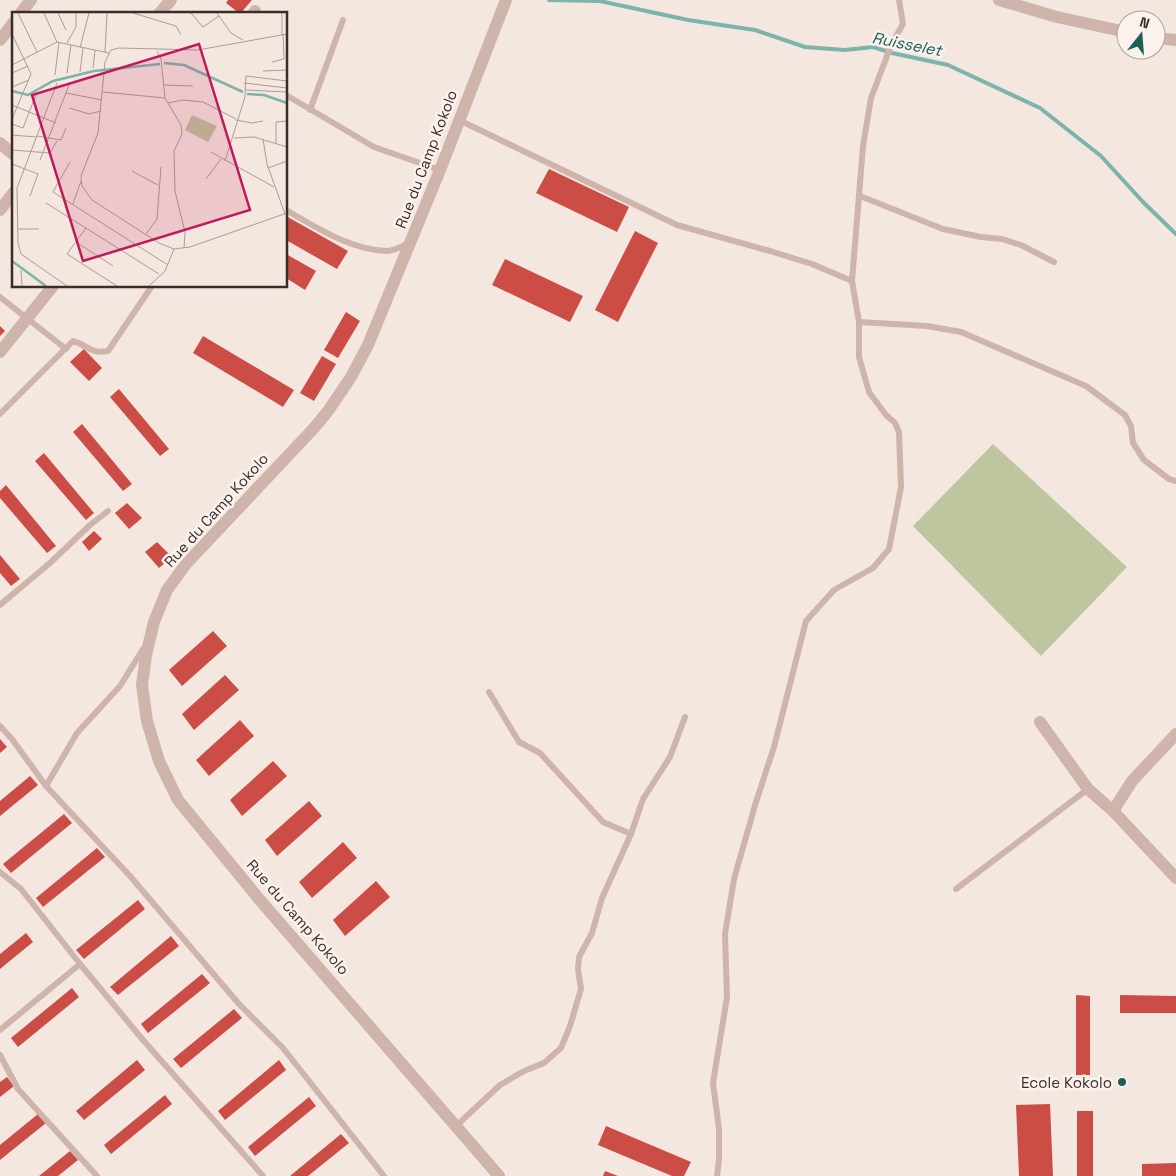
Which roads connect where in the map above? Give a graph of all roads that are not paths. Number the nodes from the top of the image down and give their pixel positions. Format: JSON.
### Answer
{"nodes":[{"id":1,"x":31,"y":0,"type":"edge"},
{"id":2,"x":170,"y":0,"type":"edge"},
{"id":3,"x":506,"y":0,"type":"edge"},
{"id":4,"x":900,"y":0,"type":"edge"},
{"id":5,"x":999,"y":0,"type":"edge"},
{"id":6,"x":22,"y":12,"type":"edge"},
{"id":7,"x":161,"y":12,"type":"edge"},
{"id":8,"x":343,"y":20,"type":"dead end"},
{"id":9,"x":12,"y":25,"type":"edge"},
{"id":10,"x":1116,"y":30,"type":"edge"},
{"id":11,"x":0,"y":40,"type":"edge"},
{"id":12,"x":288,"y":96,"type":"edge"},
{"id":13,"x":310,"y":110,"type":"junction"},
{"id":14,"x":459,"y":120,"type":"junction"},
{"id":15,"x":0,"y":143,"type":"edge"},
{"id":16,"x":12,"y":153,"type":"edge"},
{"id":17,"x":440,"y":170,"type":"junction"},
{"id":18,"x":12,"y":195,"type":"edge"},
{"id":19,"x":860,"y":196,"type":"junction"},
{"id":20,"x":0,"y":210,"type":"edge"},
{"id":21,"x":288,"y":211,"type":"edge"},
{"id":22,"x":411,"y":242,"type":"junction"},
{"id":23,"x":1054,"y":262,"type":"dead end"},
{"id":24,"x":852,"y":281,"type":"junction"},
{"id":25,"x":51,"y":288,"type":"edge"},
{"id":26,"x":151,"y":288,"type":"edge"},
{"id":27,"x":0,"y":297,"type":"edge"},
{"id":28,"x":27,"y":319,"type":"junction"},
{"id":29,"x":858,"y":322,"type":"junction"},
{"id":30,"x":66,"y":349,"type":"junction"},
{"id":31,"x":0,"y":352,"type":"edge"},
{"id":32,"x":0,"y":414,"type":"edge"},
{"id":33,"x":1176,"y":482,"type":"edge"},
{"id":34,"x":108,"y":511,"type":"dead end"},
{"id":35,"x":0,"y":605,"type":"edge"},
{"id":36,"x":150,"y":638,"type":"junction"},
{"id":37,"x":489,"y":692,"type":"dead end"},
{"id":38,"x":685,"y":717,"type":"dead end"},
{"id":39,"x":1040,"y":722,"type":"dead end"},
{"id":40,"x":0,"y":726,"type":"edge"},
{"id":41,"x":1176,"y":734,"type":"edge"},
{"id":42,"x":46,"y":786,"type":"junction"},
{"id":43,"x":1088,"y":789,"type":"junction"},
{"id":44,"x":1113,"y":811,"type":"junction"},
{"id":45,"x":631,"y":834,"type":"junction"},
{"id":46,"x":0,"y":872,"type":"edge"},
{"id":47,"x":1176,"y":878,"type":"edge"},
{"id":48,"x":956,"y":889,"type":"dead end"},
{"id":49,"x":80,"y":964,"type":"junction"},
{"id":50,"x":0,"y":1030,"type":"edge"},
{"id":51,"x":0,"y":1055,"type":"edge"},
{"id":52,"x":456,"y":1126,"type":"junction"},
{"id":53,"x":97,"y":1176,"type":"edge"},
{"id":54,"x":263,"y":1176,"type":"edge"},
{"id":55,"x":384,"y":1176,"type":"edge"},
{"id":56,"x":499,"y":1176,"type":"edge"},
{"id":57,"x":717,"y":1176,"type":"edge"}],
"edges":[{"from":1,"to":6,"type":"street"},
{"from":2,"to":7,"type":"street"},
{"from":3,"to":14,"type":"street","name":"Rue du Camp Kokolo"},
{"from":4,"to":19,"type":"lane"},
{"from":5,"to":10,"type":"street"},
{"from":8,"to":13,"type":"lane"},
{"from":9,"to":11,"type":"street"},
{"from":12,"to":13,"type":"lane"},
{"from":13,"to":17,"type":"lane"},
{"from":14,"to":17,"type":"street","name":"Rue du Camp Kokolo"},
{"from":14,"to":24,"type":"lane"},
{"from":15,"to":16,"type":"street"},
{"from":17,"to":22,"type":"street","name":"Rue du Camp Kokolo"},
{"from":18,"to":20,"type":"street"},
{"from":19,"to":23,"type":"lane"},
{"from":19,"to":24,"type":"lane"},
{"from":21,"to":22,"type":"lane"},
{"from":22,"to":36,"type":"street","name":"Rue du Camp Kokolo"},
{"from":24,"to":29,"type":"lane"},
{"from":25,"to":28,"type":"street"},
{"from":26,"to":30,"type":"lane"},
{"from":27,"to":28,"type":"lane"},
{"from":28,"to":30,"type":"lane"},
{"from":28,"to":31,"type":"street"},
{"from":29,"to":33,"type":"lane"},
{"from":29,"to":57,"type":"lane"},
{"from":30,"to":32,"type":"lane"},
{"from":34,"to":35,"type":"lane"},
{"from":36,"to":42,"type":"lane"},
{"from":36,"to":52,"type":"street","name":"Rue du Camp Kokolo"},
{"from":37,"to":45,"type":"lane"},
{"from":38,"to":45,"type":"lane"},
{"from":39,"to":43,"type":"street"},
{"from":40,"to":42,"type":"lane"},
{"from":41,"to":44,"type":"street"},
{"from":42,"to":55,"type":"lane"},
{"from":43,"to":44,"type":"street"},
{"from":43,"to":48,"type":"lane"},
{"from":44,"to":47,"type":"street"},
{"from":45,"to":52,"type":"lane"},
{"from":46,"to":49,"type":"lane"},
{"from":49,"to":50,"type":"lane"},
{"from":49,"to":54,"type":"lane"},
{"from":51,"to":53,"type":"lane"},
{"from":52,"to":56,"type":"street","name":"Rue du Camp Kokolo"}]}
